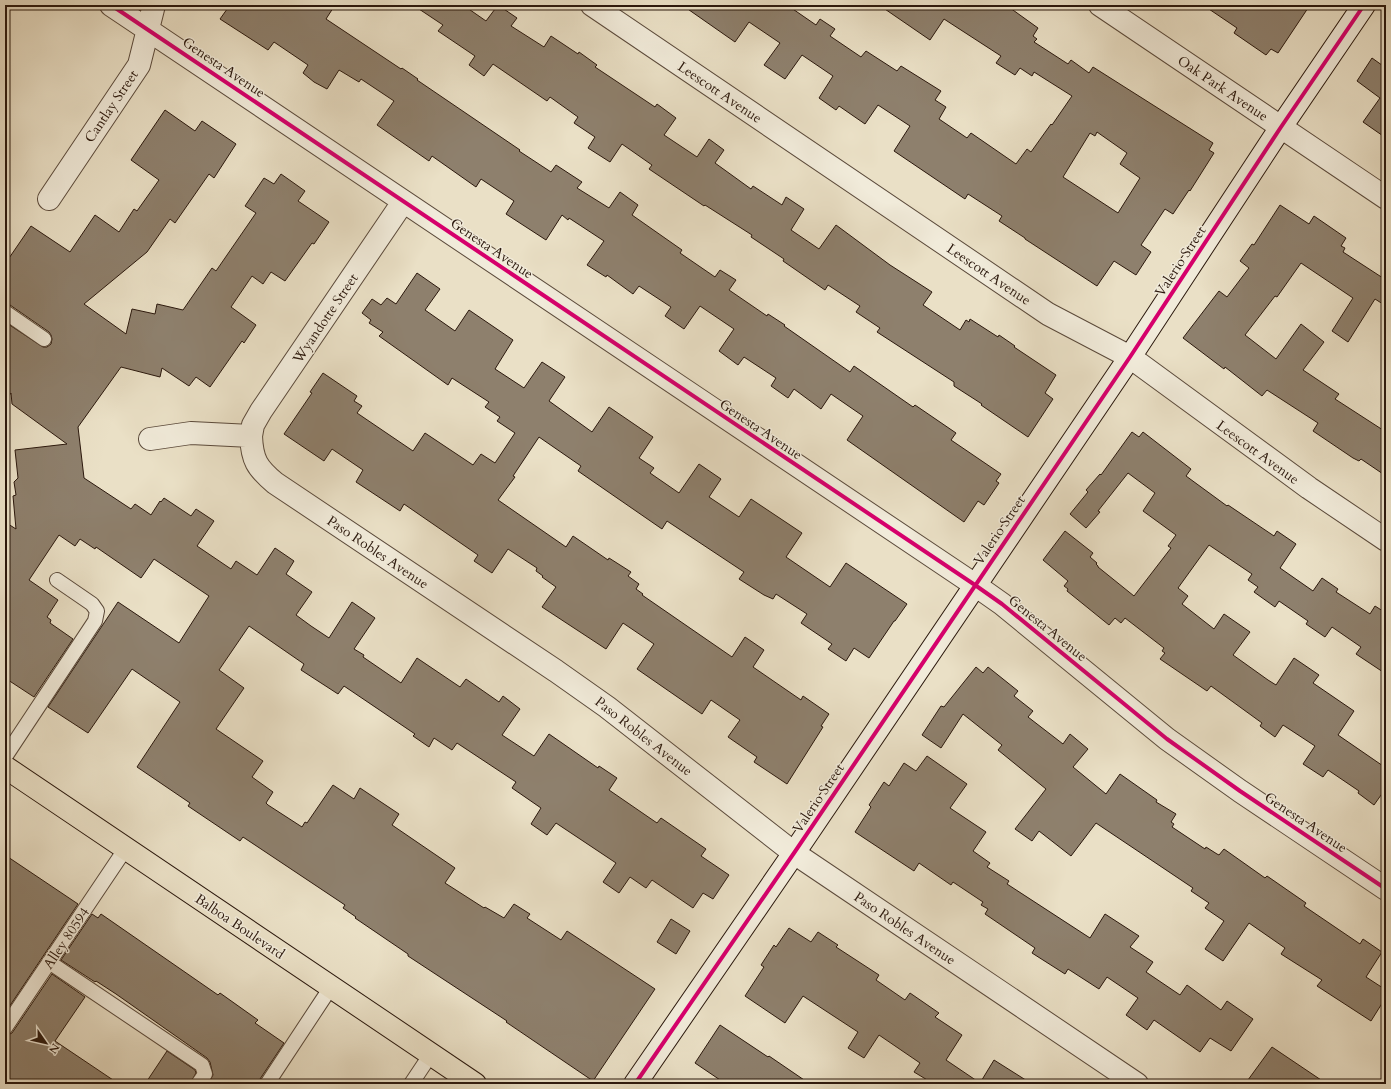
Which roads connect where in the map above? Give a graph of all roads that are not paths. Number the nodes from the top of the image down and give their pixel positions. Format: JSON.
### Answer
{"nodes":[{"id":1,"x":111,"y":5,"type":"edge"},
{"id":2,"x":154,"y":5,"type":"edge"},
{"id":3,"x":592,"y":5,"type":"edge"},
{"id":4,"x":1100,"y":5,"type":"edge"},
{"id":5,"x":1364,"y":5,"type":"edge"},
{"id":6,"x":148,"y":30,"type":"junction"},
{"id":7,"x":1281,"y":127,"type":"junction"},
{"id":8,"x":1386,"y":198,"type":"edge"},
{"id":9,"x":49,"y":199,"type":"dead end"},
{"id":10,"x":403,"y":202,"type":"junction"},
{"id":11,"x":5,"y":312,"type":"edge"},
{"id":12,"x":44,"y":339,"type":"dead end"},
{"id":13,"x":1130,"y":357,"type":"junction"},
{"id":14,"x":251,"y":436,"type":"junction"},
{"id":15,"x":150,"y":439,"type":"dead end"},
{"id":16,"x":1386,"y":540,"type":"edge"},
{"id":17,"x":57,"y":580,"type":"dead end"},
{"id":18,"x":975,"y":585,"type":"junction"},
{"id":19,"x":5,"y":757,"type":"edge"},
{"id":20,"x":5,"y":768,"type":"edge"},
{"id":21,"x":126,"y":848,"type":"junction"},
{"id":22,"x":794,"y":853,"type":"junction"},
{"id":23,"x":1386,"y":889,"type":"edge"},
{"id":24,"x":49,"y":962,"type":"junction"},
{"id":25,"x":331,"y":987,"type":"junction"},
{"id":26,"x":5,"y":1028,"type":"edge"},
{"id":27,"x":431,"y":1054,"type":"junction"},
{"id":28,"x":198,"y":1084,"type":"edge"},
{"id":29,"x":267,"y":1084,"type":"edge"},
{"id":30,"x":411,"y":1084,"type":"edge"},
{"id":31,"x":475,"y":1084,"type":"edge"},
{"id":32,"x":636,"y":1084,"type":"edge"},
{"id":33,"x":1138,"y":1084,"type":"edge"}],
"edges":[{"from":1,"to":6,"type":"street","name":"Genesta Avenue"},
{"from":2,"to":6,"type":"street","name":"Cantlay Street"},
{"from":3,"to":13,"type":"street","name":"Leescott Avenue"},
{"from":4,"to":7,"type":"street","name":"Oak Park Avenue"},
{"from":5,"to":7,"type":"street","name":"Valerio Street"},
{"from":6,"to":9,"type":"street","name":"Cantlay Street"},
{"from":6,"to":10,"type":"street","name":"Genesta Avenue"},
{"from":7,"to":8,"type":"street","name":"Oak Park Avenue"},
{"from":7,"to":13,"type":"street","name":"Valerio Street"},
{"from":10,"to":14,"type":"street","name":"Wyandotte Street"},
{"from":10,"to":18,"type":"street","name":"Genesta Avenue"},
{"from":11,"to":12,"type":"lane"},
{"from":13,"to":16,"type":"street","name":"Leescott Avenue"},
{"from":13,"to":18,"type":"street","name":"Valerio Street"},
{"from":14,"to":15,"type":"street"},
{"from":14,"to":22,"type":"street","name":"Paso Robles Avenue"},
{"from":17,"to":19,"type":"lane"},
{"from":18,"to":22,"type":"street","name":"Valerio Street"},
{"from":18,"to":23,"type":"street","name":"Genesta Avenue"},
{"from":20,"to":21,"type":"main road","name":"Balboa Boulevard"},
{"from":21,"to":24,"type":"lane","name":"Alley 80594"},
{"from":21,"to":25,"type":"main road","name":"Balboa Boulevard"},
{"from":22,"to":32,"type":"street","name":"Valerio Street"},
{"from":22,"to":33,"type":"street","name":"Paso Robles Avenue"},
{"from":24,"to":26,"type":"lane","name":"Alley 80594"},
{"from":24,"to":28,"type":"lane"},
{"from":25,"to":27,"type":"main road","name":"Balboa Boulevard"},
{"from":25,"to":29,"type":"lane"},
{"from":27,"to":30,"type":"lane"},
{"from":27,"to":31,"type":"main road","name":"Balboa Boulevard"}]}
